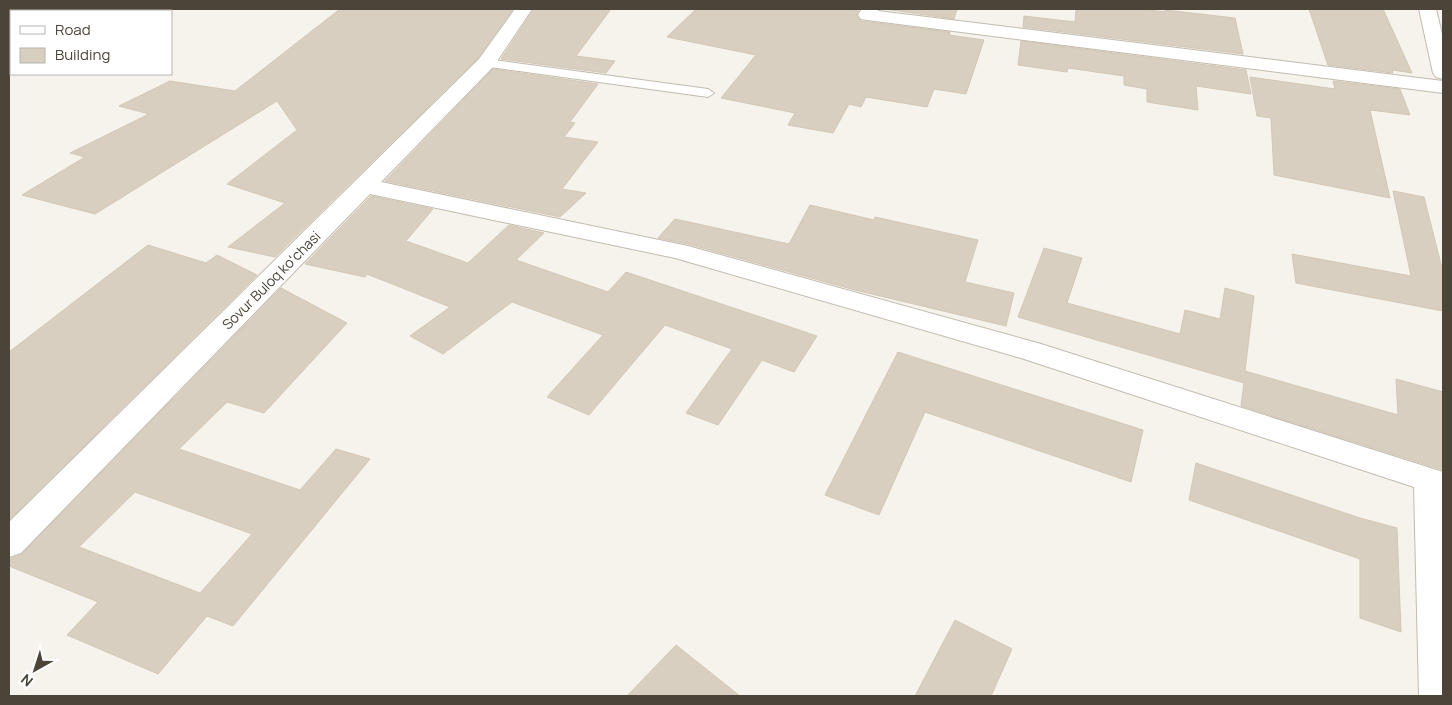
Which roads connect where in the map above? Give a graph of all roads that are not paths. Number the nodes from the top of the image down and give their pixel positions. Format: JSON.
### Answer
{"nodes":[{"id":1,"x":523,"y":9,"type":"edge"},
{"id":2,"x":870,"y":9,"type":"edge"},
{"id":3,"x":1428,"y":9,"type":"edge"},
{"id":4,"x":486,"y":63,"type":"junction"},
{"id":5,"x":1443,"y":73,"type":"edge"},
{"id":6,"x":1443,"y":88,"type":"edge"},
{"id":7,"x":708,"y":93,"type":"dead end"},
{"id":8,"x":365,"y":186,"type":"junction"},
{"id":9,"x":1436,"y":482,"type":"edge"},
{"id":10,"x":9,"y":543,"type":"edge"},
{"id":11,"x":1438,"y":696,"type":"edge"}],
"edges":[{"from":1,"to":4,"type":"street","name":"Sovur Buloq koʻchasi"},
{"from":2,"to":6,"type":"street"},
{"from":3,"to":5,"type":"street"},
{"from":4,"to":7,"type":"lane"},
{"from":4,"to":8,"type":"street","name":"Sovur Buloq koʻchasi"},
{"from":8,"to":9,"type":"street"},
{"from":8,"to":10,"type":"street","name":"Sovur Buloq koʻchasi"},
{"from":9,"to":11,"type":"street"}]}
